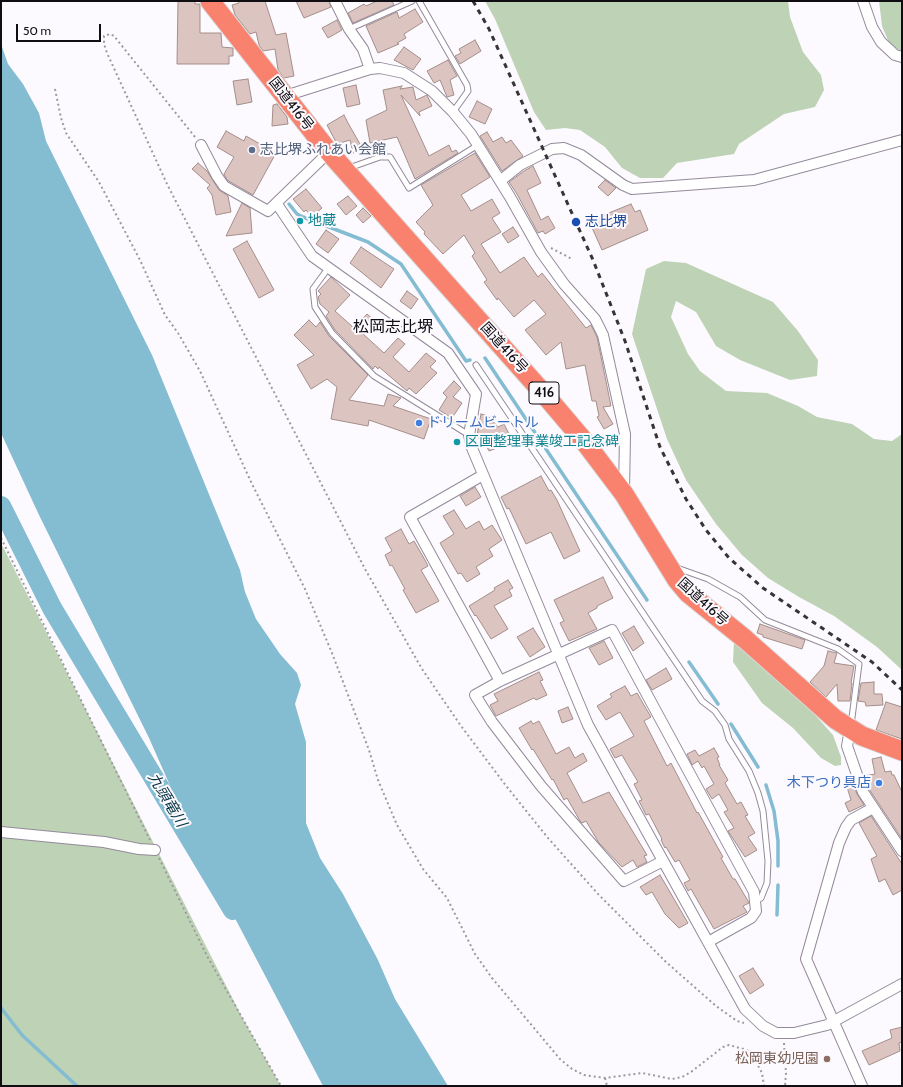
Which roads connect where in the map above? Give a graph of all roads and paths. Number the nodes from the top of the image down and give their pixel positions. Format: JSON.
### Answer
{"nodes":[{"id":1,"x":210,"y":1,"type":"edge"},
{"id":2,"x":335,"y":1,"type":"edge"},
{"id":3,"x":412,"y":1,"type":"edge"},
{"id":4,"x":419,"y":1,"type":"edge"},
{"id":5,"x":864,"y":1,"type":"edge"},
{"id":6,"x":349,"y":29,"type":"junction"},
{"id":7,"x":902,"y":57,"type":"edge"},
{"id":8,"x":370,"y":69,"type":"junction"},
{"id":9,"x":55,"y":89,"type":"dead end"},
{"id":10,"x":285,"y":96,"type":"junction"},
{"id":11,"x":453,"y":112,"type":"junction"},
{"id":12,"x":902,"y":140,"type":"edge"},
{"id":13,"x":201,"y":145,"type":"joint"},
{"id":14,"x":478,"y":145,"type":"junction"},
{"id":15,"x":329,"y":152,"type":"junction"},
{"id":16,"x":344,"y":169,"type":"junction"},
{"id":17,"x":500,"y":181,"type":"junction"},
{"id":18,"x":278,"y":204,"type":"junction"},
{"id":19,"x":546,"y":249,"type":"dead end"},
{"id":20,"x":572,"y":258,"type":"dead end"},
{"id":21,"x":329,"y":267,"type":"junction"},
{"id":22,"x":476,"y":365,"type":"dead end"},
{"id":23,"x":469,"y":435,"type":"junction"},
{"id":24,"x":483,"y":475,"type":"junction"},
{"id":25,"x":624,"y":494,"type":"junction"},
{"id":26,"x":1,"y":538,"type":"edge"},
{"id":27,"x":667,"y":564,"type":"junction"},
{"id":28,"x":558,"y":654,"type":"junction"},
{"id":29,"x":500,"y":681,"type":"junction"},
{"id":30,"x":850,"y":730,"type":"junction"},
{"id":31,"x":902,"y":751,"type":"edge"},
{"id":32,"x":873,"y":808,"type":"junction"},
{"id":33,"x":1,"y":832,"type":"edge"},
{"id":34,"x":155,"y":850,"type":"junction"},
{"id":35,"x":902,"y":851,"type":"edge"},
{"id":36,"x":663,"y":861,"type":"junction"},
{"id":37,"x":756,"y":901,"type":"junction"},
{"id":38,"x":708,"y":942,"type":"junction"},
{"id":39,"x":902,"y":984,"type":"edge"},
{"id":40,"x":754,"y":1018,"type":"junction"},
{"id":41,"x":834,"y":1021,"type":"junction"},
{"id":42,"x":784,"y":1034,"type":"junction"},
{"id":43,"x":605,"y":1078,"type":"junction"},
{"id":44,"x":281,"y":1086,"type":"edge"},
{"id":45,"x":607,"y":1086,"type":"edge"},
{"id":46,"x":764,"y":1086,"type":"edge"},
{"id":47,"x":785,"y":1086,"type":"edge"},
{"id":48,"x":862,"y":1086,"type":"edge"}],
"edges":[{"from":1,"to":10,"type":"highway","name":"国道416号","number":"416"},
{"from":2,"to":6,"type":"street"},
{"from":3,"to":6,"type":"lane"},
{"from":4,"to":11,"type":"lane"},
{"from":5,"to":7,"type":"street"},
{"from":6,"to":8,"type":"street"},
{"from":8,"to":10,"type":"street"},
{"from":8,"to":11,"type":"street"},
{"from":9,"to":43,"type":"path"},
{"from":10,"to":15,"type":"highway","name":"国道416号","number":"416"},
{"from":11,"to":14,"type":"street"},
{"from":12,"to":17,"type":"street"},
{"from":13,"to":18,"type":"street"},
{"from":13,"to":40,"type":"path"},
{"from":14,"to":16,"type":"lane"},
{"from":14,"to":17,"type":"street"},
{"from":15,"to":16,"type":"highway","name":"国道416号","number":"416"},
{"from":15,"to":18,"type":"street"},
{"from":16,"to":25,"type":"highway","name":"国道416号","number":"416"},
{"from":17,"to":25,"type":"street"},
{"from":18,"to":21,"type":"street"},
{"from":19,"to":20,"type":"path"},
{"from":21,"to":23,"type":"street"},
{"from":21,"to":23,"type":"lane"},
{"from":22,"to":37,"type":"lane"},
{"from":23,"to":24,"type":"street"},
{"from":24,"to":28,"type":"street"},
{"from":24,"to":29,"type":"street"},
{"from":25,"to":27,"type":"highway","name":"国道416号","number":"416"},
{"from":26,"to":34,"type":"path"},
{"from":27,"to":30,"type":"highway","name":"国道416号","number":"416"},
{"from":27,"to":30,"type":"lane"},
{"from":28,"to":29,"type":"street"},
{"from":28,"to":36,"type":"street"},
{"from":28,"to":37,"type":"street"},
{"from":29,"to":36,"type":"street"},
{"from":30,"to":31,"type":"highway","name":"国道416号","number":"416"},
{"from":30,"to":32,"type":"street"},
{"from":32,"to":35,"type":"street"},
{"from":32,"to":41,"type":"street"},
{"from":33,"to":34,"type":"street"},
{"from":34,"to":44,"type":"path"},
{"from":36,"to":38,"type":"street"},
{"from":37,"to":38,"type":"street"},
{"from":38,"to":40,"type":"street"},
{"from":39,"to":41,"type":"street"},
{"from":40,"to":42,"type":"street"},
{"from":41,"to":42,"type":"street"},
{"from":41,"to":48,"type":"street"},
{"from":42,"to":47,"type":"path"},
{"from":43,"to":45,"type":"path"},
{"from":43,"to":46,"type":"path"}]}
